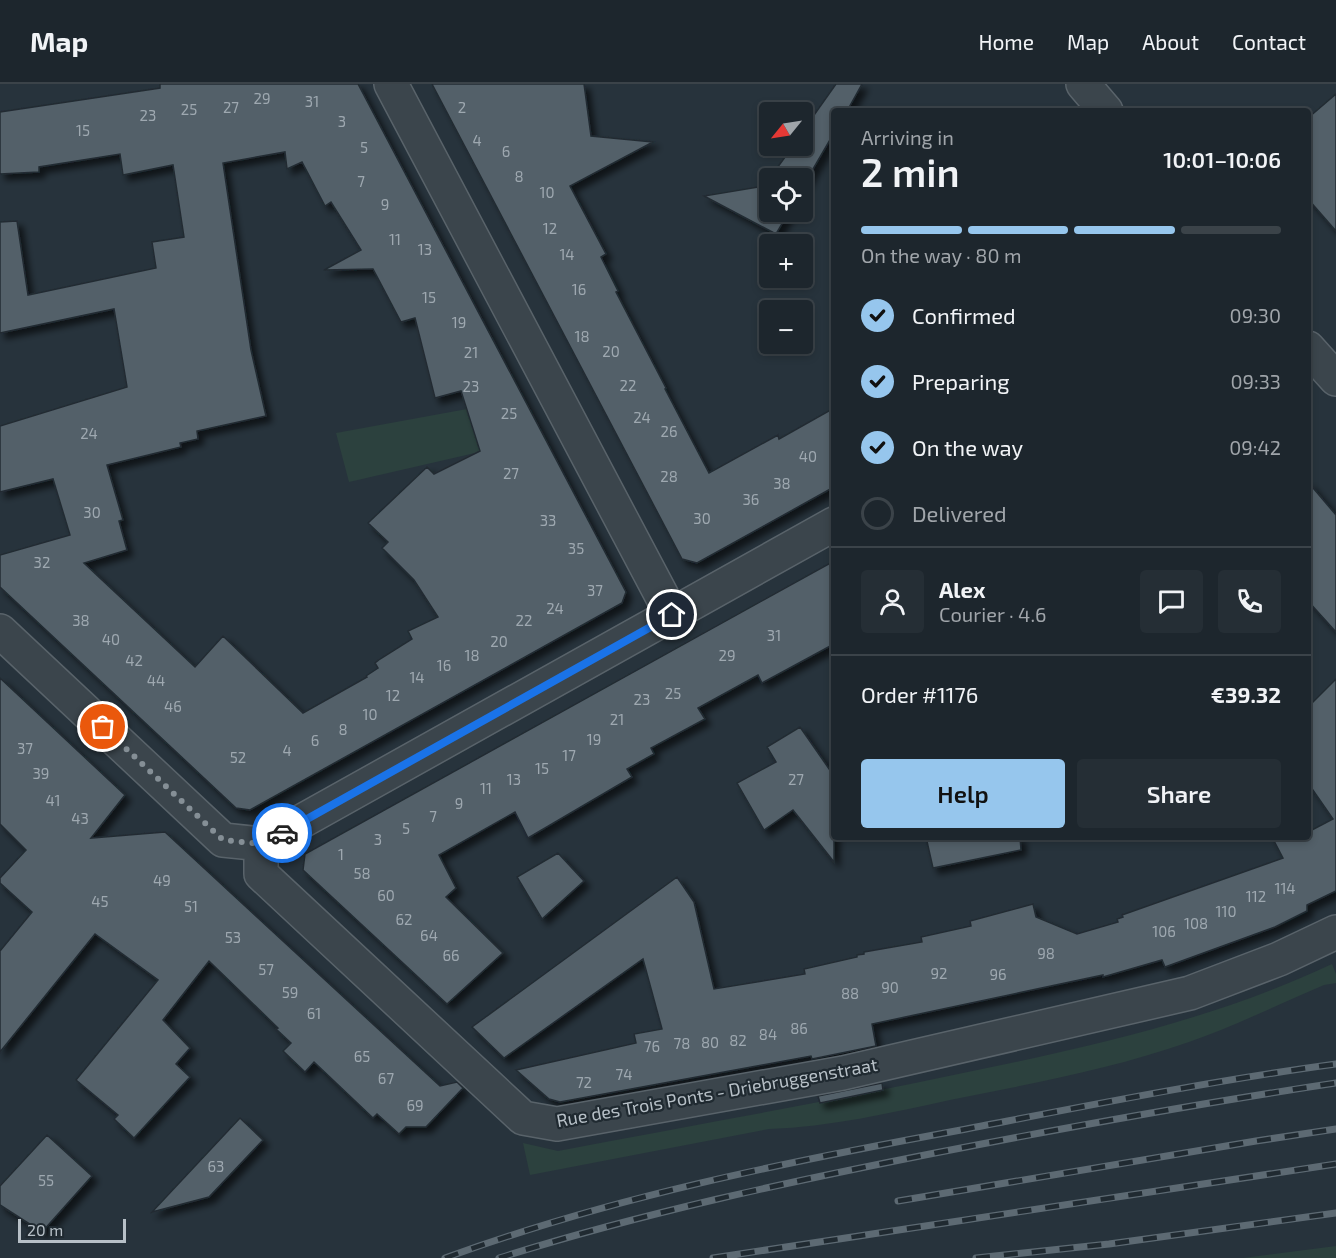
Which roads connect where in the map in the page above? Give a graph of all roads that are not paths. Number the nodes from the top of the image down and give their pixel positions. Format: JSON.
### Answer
{"nodes":[{"id":1,"x":391,"y":84,"type":"edge"},
{"id":2,"x":1083,"y":84,"type":"edge"},
{"id":3,"x":1103,"y":108,"type":"edge"},
{"id":4,"x":1311,"y":351,"type":"edge"},
{"id":5,"x":1336,"y":379,"type":"edge"},
{"id":6,"x":831,"y":526,"type":"edge"},
{"id":7,"x":672,"y":615,"type":"junction"},
{"id":8,"x":0,"y":631,"type":"edge"},
{"id":9,"x":261,"y":844,"type":"junction"},
{"id":10,"x":1336,"y":932,"type":"edge"}],
"edges":[{"from":1,"to":7,"type":"street"},
{"from":2,"to":3,"type":"street"},
{"from":4,"to":5,"type":"street"},
{"from":6,"to":7,"type":"street"},
{"from":7,"to":9,"type":"street"},
{"from":8,"to":9,"type":"street"},
{"from":9,"to":10,"type":"street","name":"Rue des Trois Ponts - Driebruggenstraat"}]}
